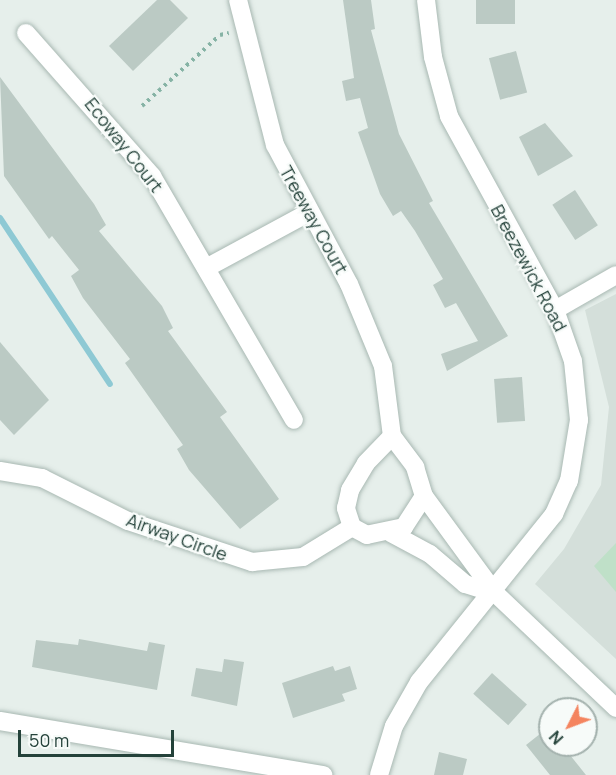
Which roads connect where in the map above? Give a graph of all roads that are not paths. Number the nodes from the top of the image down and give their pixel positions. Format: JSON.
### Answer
{"nodes":[{"id":1,"x":238,"y":0,"type":"edge"},
{"id":2,"x":426,"y":0,"type":"edge"},
{"id":3,"x":26,"y":33,"type":"dead end"},
{"id":4,"x":308,"y":213,"type":"junction"},
{"id":5,"x":208,"y":267,"type":"junction"},
{"id":6,"x":616,"y":275,"type":"edge"},
{"id":7,"x":555,"y":310,"type":"junction"},
{"id":8,"x":294,"y":420,"type":"dead end"},
{"id":9,"x":392,"y":436,"type":"junction"},
{"id":10,"x":0,"y":471,"type":"edge"},
{"id":11,"x":424,"y":496,"type":"junction"},
{"id":12,"x":352,"y":527,"type":"junction"},
{"id":13,"x":391,"y":533,"type":"junction"},
{"id":14,"x":495,"y":593,"type":"junction"},
{"id":15,"x":616,"y":708,"type":"edge"},
{"id":16,"x":0,"y":721,"type":"edge"},
{"id":17,"x":324,"y":775,"type":"edge"},
{"id":18,"x":379,"y":775,"type":"edge"}],
"edges":[{"from":1,"to":4,"type":"street","name":"Treeway Court"},
{"from":2,"to":7,"type":"street","name":"Breezewick Road"},
{"from":3,"to":5,"type":"street","name":"Ecoway Court"},
{"from":4,"to":5,"type":"street"},
{"from":4,"to":9,"type":"street","name":"Treeway Court"},
{"from":5,"to":8,"type":"street","name":"Ecoway Court"},
{"from":6,"to":7,"type":"street"},
{"from":7,"to":14,"type":"street","name":"Breezewick Road"},
{"from":9,"to":11,"type":"street"},
{"from":9,"to":12,"type":"street"},
{"from":10,"to":12,"type":"street","name":"Airway Circle"},
{"from":11,"to":13,"type":"street"},
{"from":11,"to":14,"type":"street"},
{"from":12,"to":13,"type":"street"},
{"from":13,"to":14,"type":"street"},
{"from":14,"to":15,"type":"street"},
{"from":14,"to":18,"type":"street","name":"Breezewick Road"},
{"from":16,"to":17,"type":"street"}]}
